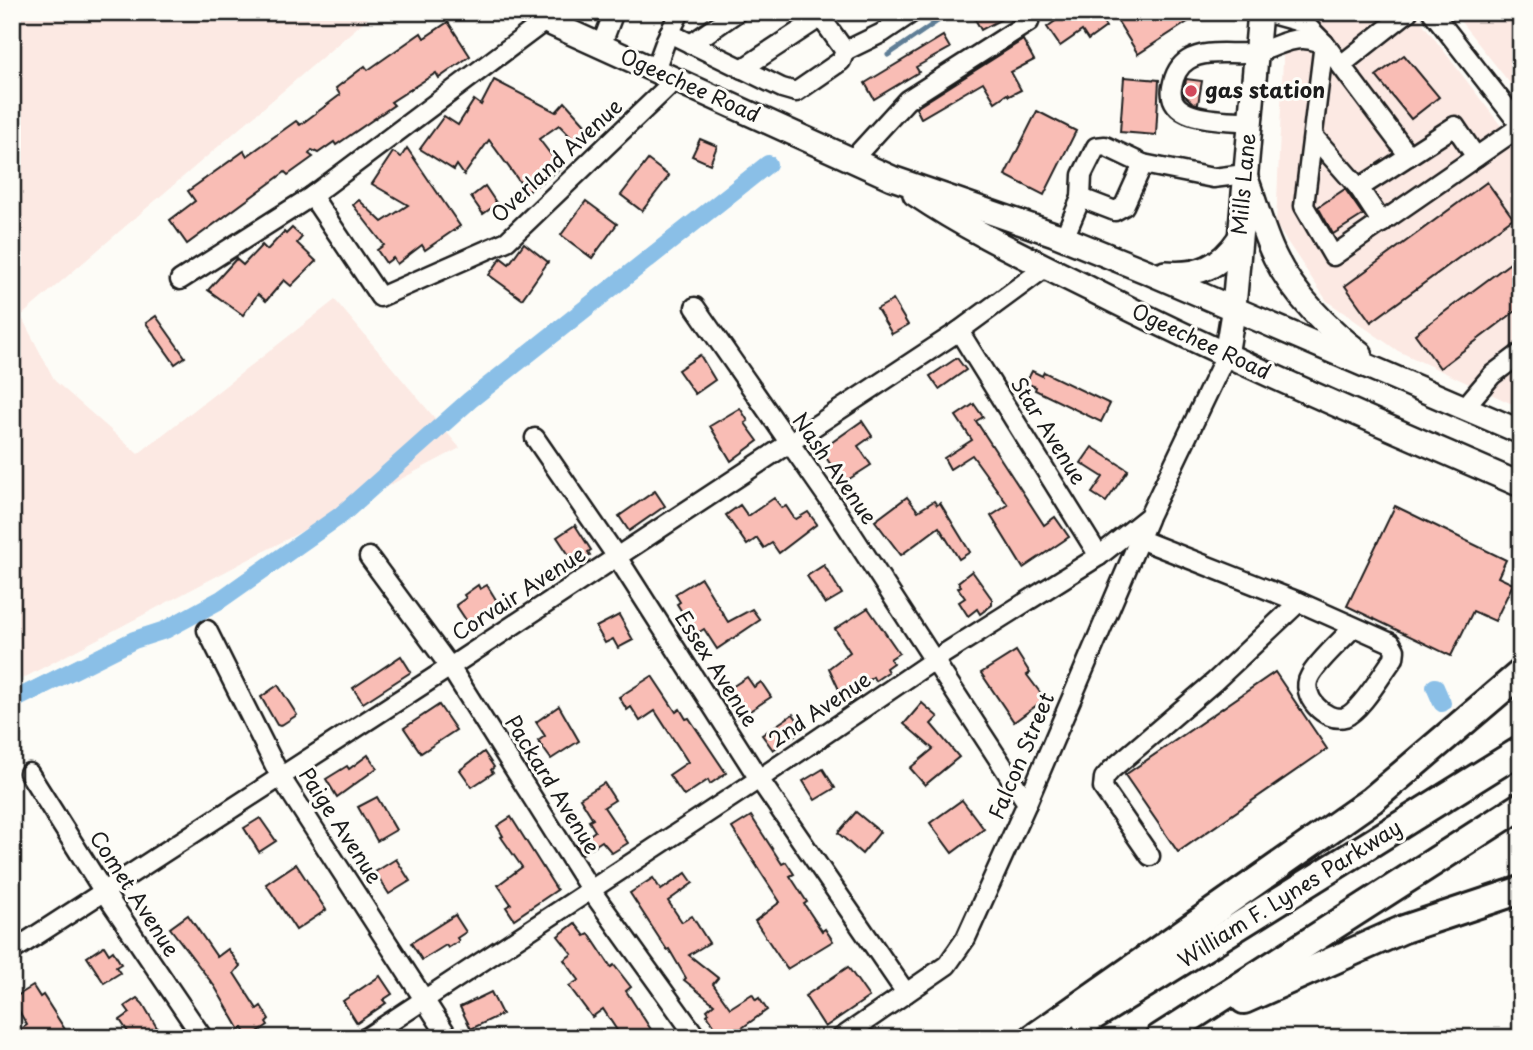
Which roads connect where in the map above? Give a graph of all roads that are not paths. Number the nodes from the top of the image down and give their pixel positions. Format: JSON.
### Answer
{"nodes":[{"id":1,"x":614,"y":12,"type":"edge"},
{"id":2,"x":680,"y":12,"type":"edge"},
{"id":3,"x":737,"y":12,"type":"edge"},
{"id":4,"x":913,"y":12,"type":"edge"},
{"id":5,"x":1262,"y":12,"type":"edge"},
{"id":6,"x":1408,"y":12,"type":"edge"},
{"id":7,"x":1432,"y":12,"type":"edge"},
{"id":8,"x":819,"y":14,"type":"edge"},
{"id":9,"x":535,"y":17,"type":"edge"},
{"id":10,"x":1029,"y":22,"type":"dead end"},
{"id":11,"x":669,"y":33,"type":"junction"},
{"id":12,"x":1324,"y":43,"type":"junction"},
{"id":13,"x":691,"y":44,"type":"junction"},
{"id":14,"x":601,"y":46,"type":"junction"},
{"id":15,"x":845,"y":51,"type":"junction"},
{"id":16,"x":1256,"y":52,"type":"junction"},
{"id":17,"x":1341,"y":65,"type":"junction"},
{"id":18,"x":742,"y":69,"type":"junction"},
{"id":19,"x":666,"y":75,"type":"junction"},
{"id":20,"x":1250,"y":122,"type":"junction"},
{"id":21,"x":1521,"y":126,"type":"edge"},
{"id":22,"x":1314,"y":137,"type":"junction"},
{"id":23,"x":1409,"y":156,"type":"junction"},
{"id":24,"x":1476,"y":157,"type":"junction"},
{"id":25,"x":852,"y":160,"type":"junction"},
{"id":26,"x":1143,"y":164,"type":"junction"},
{"id":27,"x":1245,"y":174,"type":"junction"},
{"id":28,"x":892,"y":178,"type":"junction"},
{"id":29,"x":1359,"y":188,"type":"junction"},
{"id":30,"x":312,"y":196,"type":"junction"},
{"id":31,"x":1081,"y":198,"type":"junction"},
{"id":32,"x":1381,"y":222,"type":"junction"},
{"id":33,"x":1064,"y":238,"type":"junction"},
{"id":34,"x":1240,"y":239,"type":"junction"},
{"id":35,"x":1046,"y":267,"type":"junction"},
{"id":36,"x":1148,"y":272,"type":"junction"},
{"id":37,"x":180,"y":280,"type":"dead end"},
{"id":38,"x":695,"y":307,"type":"dead end"},
{"id":39,"x":1234,"y":307,"type":"junction"},
{"id":40,"x":959,"y":331,"type":"junction"},
{"id":41,"x":1521,"y":353,"type":"edge"},
{"id":42,"x":1226,"y":355,"type":"junction"},
{"id":43,"x":1393,"y":378,"type":"junction"},
{"id":44,"x":1464,"y":408,"type":"junction"},
{"id":45,"x":1520,"y":430,"type":"edge"},
{"id":46,"x":535,"y":438,"type":"dead end"},
{"id":47,"x":789,"y":443,"type":"junction"},
{"id":48,"x":1521,"y":485,"type":"edge"},
{"id":49,"x":1149,"y":516,"type":"junction"},
{"id":50,"x":1139,"y":539,"type":"junction"},
{"id":51,"x":369,"y":556,"type":"dead end"},
{"id":52,"x":1099,"y":556,"type":"junction"},
{"id":53,"x":617,"y":557,"type":"junction"},
{"id":54,"x":1298,"y":602,"type":"junction"},
{"id":55,"x":1354,"y":627,"type":"junction"},
{"id":56,"x":207,"y":630,"type":"dead end"},
{"id":57,"x":934,"y":660,"type":"junction"},
{"id":58,"x":450,"y":667,"type":"junction"},
{"id":59,"x":1521,"y":673,"type":"edge"},
{"id":60,"x":1521,"y":750,"type":"edge"},
{"id":61,"x":29,"y":773,"type":"dead end"},
{"id":62,"x":281,"y":776,"type":"junction"},
{"id":63,"x":759,"y":779,"type":"junction"},
{"id":64,"x":1027,"y":803,"type":"junction"},
{"id":65,"x":1521,"y":807,"type":"edge"},
{"id":66,"x":1150,"y":856,"type":"dead end"},
{"id":67,"x":590,"y":889,"type":"junction"},
{"id":68,"x":1521,"y":890,"type":"edge"},
{"id":69,"x":104,"y":891,"type":"junction"},
{"id":70,"x":12,"y":951,"type":"edge"},
{"id":71,"x":906,"y":993,"type":"junction"},
{"id":72,"x":425,"y":1000,"type":"junction"},
{"id":73,"x":203,"y":1038,"type":"edge"},
{"id":74,"x":366,"y":1038,"type":"edge"},
{"id":75,"x":449,"y":1038,"type":"edge"},
{"id":76,"x":697,"y":1038,"type":"edge"},
{"id":77,"x":841,"y":1038,"type":"edge"},
{"id":78,"x":1033,"y":1038,"type":"edge"},
{"id":79,"x":1059,"y":1038,"type":"edge"},
{"id":80,"x":1159,"y":1038,"type":"edge"},
{"id":81,"x":1171,"y":1038,"type":"edge"}],
"edges":[{"from":1,"to":14,"type":"street"},
{"from":2,"to":11,"type":"street"},
{"from":3,"to":13,"type":"street"},
{"from":4,"to":15,"type":"street"},
{"from":5,"to":12,"type":"street"},
{"from":5,"to":16,"type":"main road","name":"Mills Lane"},
{"from":6,"to":17,"type":"street"},
{"from":7,"to":21,"type":"street"},
{"from":8,"to":15,"type":"street"},
{"from":8,"to":18,"type":"street"},
{"from":9,"to":14,"type":"main road","name":"Ogeechee Road"},
{"from":9,"to":30,"type":"street"},
{"from":10,"to":25,"type":"street"},
{"from":11,"to":13,"type":"street"},
{"from":11,"to":19,"type":"street"},
{"from":12,"to":16,"type":"street"},
{"from":12,"to":17,"type":"street"},
{"from":12,"to":22,"type":"street"},
{"from":13,"to":18,"type":"street"},
{"from":14,"to":19,"type":"main road","name":"Ogeechee Road"},
{"from":15,"to":18,"type":"street"},
{"from":16,"to":20,"type":"main road","name":"Mills Lane"},
{"from":16,"to":20,"type":"street"},
{"from":17,"to":23,"type":"street"},
{"from":19,"to":25,"type":"main road","name":"Ogeechee Road"},
{"from":19,"to":30,"type":"street","name":"Overland Avenue"},
{"from":20,"to":27,"type":"main road","name":"Mills Lane"},
{"from":21,"to":24,"type":"street"},
{"from":22,"to":29,"type":"street"},
{"from":22,"to":32,"type":"street"},
{"from":23,"to":24,"type":"street"},
{"from":23,"to":29,"type":"street"},
{"from":24,"to":32,"type":"street"},
{"from":25,"to":28,"type":"main road","name":"Ogeechee Road"},
{"from":26,"to":27,"type":"street"},
{"from":26,"to":31,"type":"street"},
{"from":26,"to":31,"type":"street"},
{"from":27,"to":34,"type":"main road","name":"Mills Lane"},
{"from":27,"to":43,"type":"main road"},
{"from":28,"to":33,"type":"main road","name":"Ogeechee Road"},
{"from":28,"to":35,"type":"main road","name":"Ogeechee Road"},
{"from":29,"to":32,"type":"street"},
{"from":30,"to":37,"type":"street"},
{"from":31,"to":33,"type":"street"},
{"from":33,"to":36,"type":"main road","name":"Ogeechee Road"},
{"from":34,"to":36,"type":"main road"},
{"from":34,"to":39,"type":"main road","name":"Mills Lane"},
{"from":35,"to":40,"type":"street","name":"Corvair Avenue"},
{"from":35,"to":42,"type":"main road","name":"Ogeechee Road"},
{"from":36,"to":39,"type":"main road","name":"Ogeechee Road"},
{"from":38,"to":47,"type":"street","name":"Nash Avenue"},
{"from":39,"to":42,"type":"main road","name":"Mills Lane"},
{"from":39,"to":43,"type":"main road","name":"Ogeechee Road"},
{"from":40,"to":47,"type":"street","name":"Corvair Avenue"},
{"from":40,"to":52,"type":"street","name":"Star Avenue"},
{"from":41,"to":44,"type":"street"},
{"from":42,"to":48,"type":"main road","name":"Ogeechee Road"},
{"from":42,"to":49,"type":"street","name":"2nd Avenue"},
{"from":43,"to":44,"type":"main road","name":"Ogeechee Road"},
{"from":44,"to":45,"type":"main road","name":"Ogeechee Road"},
{"from":46,"to":53,"type":"street","name":"Essex Avenue"},
{"from":47,"to":53,"type":"street","name":"Corvair Avenue"},
{"from":47,"to":57,"type":"street","name":"Nash Avenue"},
{"from":49,"to":50,"type":"street","name":"Falcon Street"},
{"from":49,"to":52,"type":"street","name":"2nd Avenue"},
{"from":50,"to":54,"type":"street"},
{"from":50,"to":64,"type":"street","name":"Falcon Street"},
{"from":51,"to":58,"type":"street","name":"Packard Avenue"},
{"from":52,"to":57,"type":"street","name":"2nd Avenue"},
{"from":53,"to":58,"type":"street","name":"Corvair Avenue"},
{"from":53,"to":63,"type":"street","name":"Essex Avenue"},
{"from":54,"to":55,"type":"street"},
{"from":54,"to":66,"type":"street"},
{"from":55,"to":55,"type":"street"},
{"from":56,"to":62,"type":"street","name":"Paige Avenue"},
{"from":57,"to":63,"type":"street","name":"2nd Avenue"},
{"from":57,"to":64,"type":"street","name":"Nash Avenue"},
{"from":58,"to":62,"type":"street","name":"Corvair Avenue"},
{"from":58,"to":67,"type":"street","name":"Packard Avenue"},
{"from":59,"to":78,"type":"highway"},
{"from":60,"to":79,"type":"highway","name":"William F. Lynes Parkway"},
{"from":61,"to":69,"type":"street","name":"Comet Avenue"},
{"from":62,"to":69,"type":"street","name":"Corvair Avenue"},
{"from":62,"to":72,"type":"street","name":"Paige Avenue"},
{"from":63,"to":67,"type":"street","name":"2nd Avenue"},
{"from":63,"to":71,"type":"street","name":"Essex Avenue"},
{"from":64,"to":71,"type":"street","name":"Falcon Street"},
{"from":65,"to":80,"type":"highway"},
{"from":67,"to":72,"type":"street","name":"2nd Avenue"},
{"from":67,"to":76,"type":"street","name":"Packard Avenue"},
{"from":68,"to":81,"type":"highway"},
{"from":69,"to":70,"type":"street","name":"Corvair Avenue"},
{"from":69,"to":73,"type":"street","name":"Comet Avenue"},
{"from":71,"to":77,"type":"street","name":"Falcon Street"},
{"from":72,"to":74,"type":"street","name":"2nd Avenue"},
{"from":72,"to":75,"type":"street","name":"Paige Avenue"}]}
